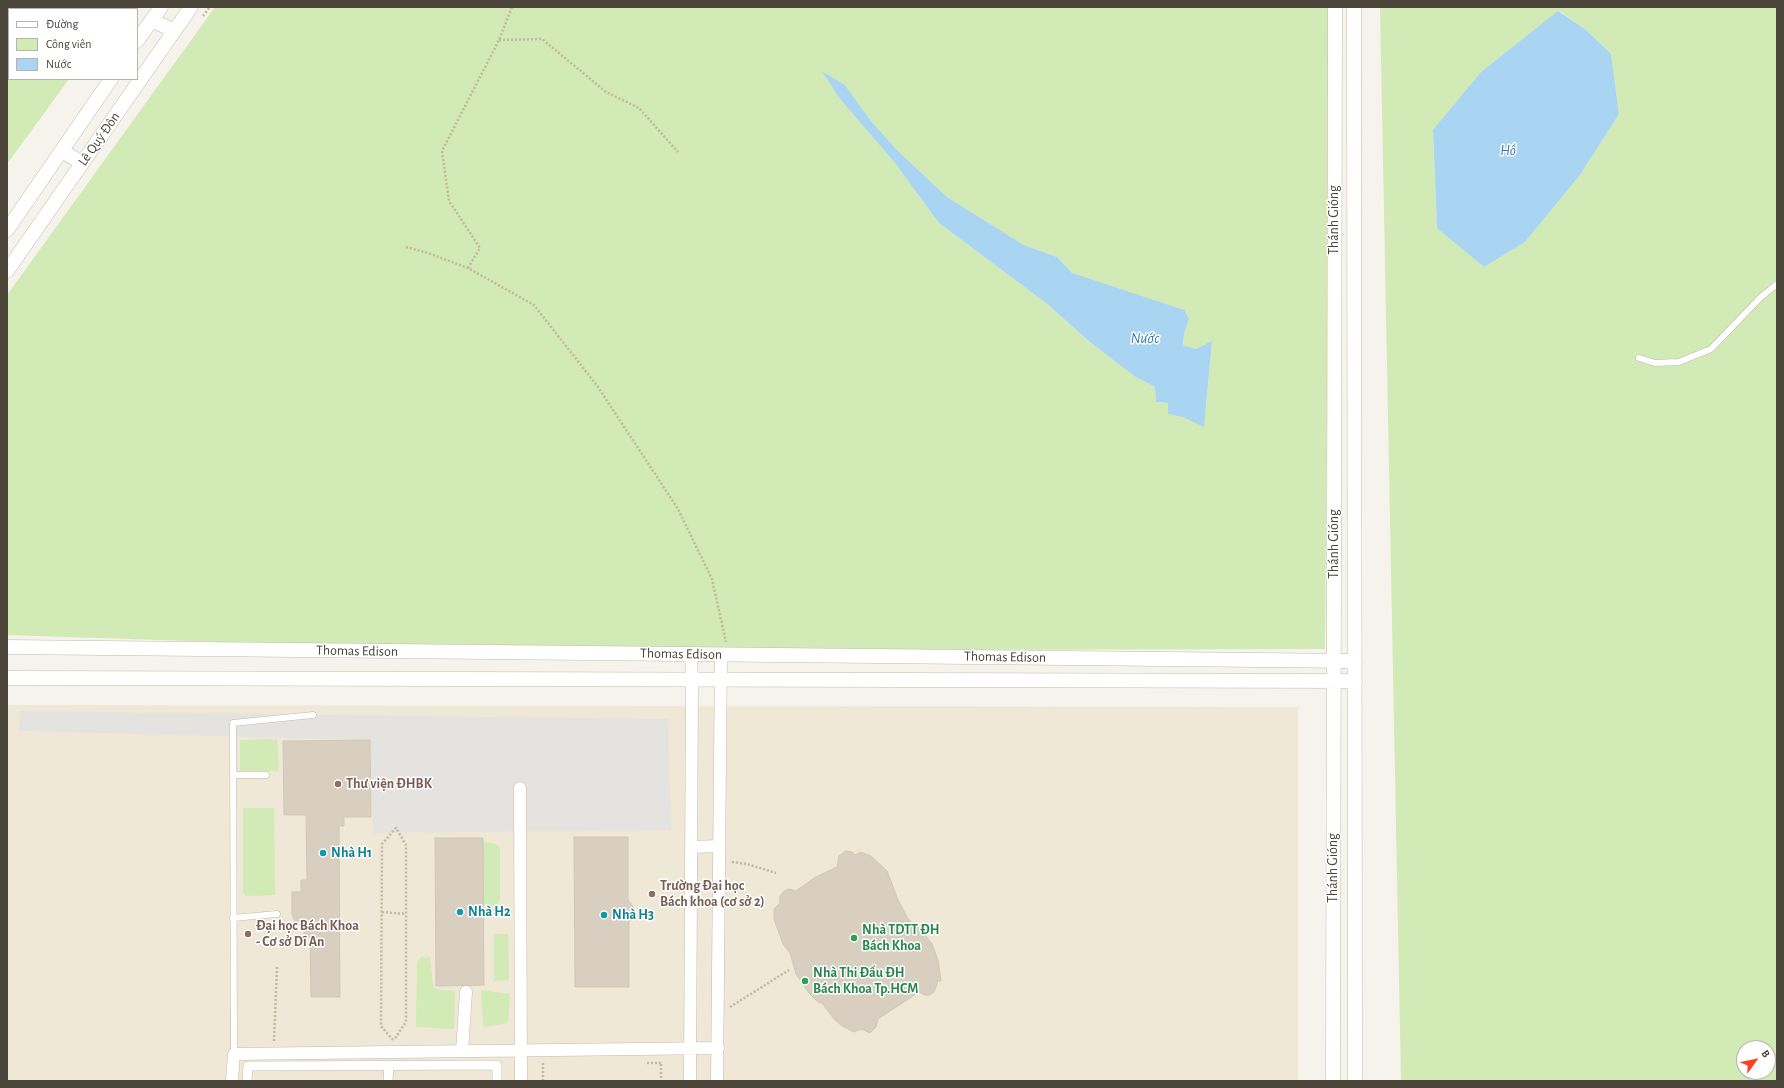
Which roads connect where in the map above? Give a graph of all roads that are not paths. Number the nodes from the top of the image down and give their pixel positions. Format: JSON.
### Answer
{"nodes":[{"id":1,"x":161,"y":7,"type":"edge"},
{"id":2,"x":191,"y":7,"type":"edge"},
{"id":3,"x":1334,"y":7,"type":"edge"},
{"id":4,"x":1354,"y":7,"type":"edge"},
{"id":5,"x":152,"y":20,"type":"junction"},
{"id":6,"x":174,"y":31,"type":"junction"},
{"id":7,"x":138,"y":40,"type":"edge"},
{"id":8,"x":110,"y":80,"type":"edge"},
{"id":9,"x":62,"y":151,"type":"junction"},
{"id":10,"x":82,"y":163,"type":"junction"},
{"id":11,"x":7,"y":230,"type":"edge"},
{"id":12,"x":7,"y":270,"type":"edge"},
{"id":13,"x":1334,"y":276,"type":"junction"},
{"id":14,"x":1355,"y":277,"type":"junction"},
{"id":15,"x":1775,"y":286,"type":"edge"},
{"id":16,"x":1639,"y":358,"type":"dead end"},
{"id":17,"x":7,"y":647,"type":"edge"},
{"id":18,"x":691,"y":654,"type":"junction"},
{"id":19,"x":725,"y":654,"type":"junction"},
{"id":20,"x":1334,"y":660,"type":"junction"},
{"id":21,"x":1355,"y":661,"type":"junction"},
{"id":22,"x":7,"y":678,"type":"edge"},
{"id":23,"x":692,"y":680,"type":"junction"},
{"id":24,"x":721,"y":680,"type":"junction"},
{"id":25,"x":1334,"y":681,"type":"junction"},
{"id":26,"x":1355,"y":681,"type":"junction"},
{"id":27,"x":313,"y":715,"type":"dead end"},
{"id":28,"x":266,"y":774,"type":"dead end"},
{"id":29,"x":233,"y":776,"type":"junction"},
{"id":30,"x":520,"y":788,"type":"dead end"},
{"id":31,"x":719,"y":846,"type":"junction"},
{"id":32,"x":692,"y":847,"type":"junction"},
{"id":33,"x":277,"y":914,"type":"dead end"},
{"id":34,"x":233,"y":918,"type":"junction"},
{"id":35,"x":466,"y":992,"type":"dead end"},
{"id":36,"x":690,"y":1048,"type":"junction"},
{"id":37,"x":718,"y":1048,"type":"junction"},
{"id":38,"x":1333,"y":1048,"type":"junction"},
{"id":39,"x":1355,"y":1048,"type":"junction"},
{"id":40,"x":521,"y":1050,"type":"junction"},
{"id":41,"x":462,"y":1051,"type":"junction"},
{"id":42,"x":234,"y":1054,"type":"junction"},
{"id":43,"x":389,"y":1065,"type":"junction"},
{"id":44,"x":232,"y":1081,"type":"edge"},
{"id":45,"x":247,"y":1081,"type":"edge"},
{"id":46,"x":388,"y":1081,"type":"edge"},
{"id":47,"x":497,"y":1081,"type":"edge"},
{"id":48,"x":521,"y":1081,"type":"edge"},
{"id":49,"x":690,"y":1081,"type":"edge"},
{"id":50,"x":717,"y":1081,"type":"edge"},
{"id":51,"x":1333,"y":1081,"type":"edge"},
{"id":52,"x":1355,"y":1081,"type":"edge"}],
"edges":[{"from":1,"to":5,"type":"street"},
{"from":2,"to":6,"type":"street","name":"Lê Quý Đôn"},
{"from":3,"to":13,"type":"street","name":"Thánh Gióng"},
{"from":4,"to":14,"type":"street","name":"Thánh Gióng"},
{"from":5,"to":6,"type":"street"},
{"from":5,"to":7,"type":"street"},
{"from":6,"to":10,"type":"street","name":"Lê Quý Đôn"},
{"from":8,"to":9,"type":"street","name":"Lê Quý Đôn"},
{"from":9,"to":10,"type":"street"},
{"from":9,"to":11,"type":"street","name":"Lê Quý Đôn"},
{"from":10,"to":12,"type":"street","name":"Lê Quý Đôn"},
{"from":13,"to":14,"type":"street"},
{"from":13,"to":20,"type":"street","name":"Thánh Gióng"},
{"from":14,"to":21,"type":"street","name":"Thánh Gióng"},
{"from":15,"to":16,"type":"lane"},
{"from":17,"to":18,"type":"street","name":"Thomas Edison"},
{"from":18,"to":19,"type":"street","name":"Thomas Edison"},
{"from":18,"to":23,"type":"street"},
{"from":19,"to":20,"type":"street","name":"Thomas Edison"},
{"from":19,"to":24,"type":"street"},
{"from":20,"to":21,"type":"street","name":"Thomas Edison"},
{"from":20,"to":25,"type":"street","name":"Thánh Gióng"},
{"from":21,"to":26,"type":"street","name":"Thánh Gióng"},
{"from":22,"to":23,"type":"street","name":"Thomas Edison"},
{"from":23,"to":24,"type":"street","name":"Thomas Edison"},
{"from":23,"to":32,"type":"street"},
{"from":24,"to":25,"type":"street","name":"Thomas Edison"},
{"from":24,"to":31,"type":"street"},
{"from":25,"to":26,"type":"street","name":"Thomas Edison"},
{"from":25,"to":38,"type":"street","name":"Thánh Gióng"},
{"from":26,"to":39,"type":"street","name":"Thánh Gióng"},
{"from":27,"to":29,"type":"lane"},
{"from":28,"to":29,"type":"lane"},
{"from":29,"to":34,"type":"lane"},
{"from":30,"to":40,"type":"street"},
{"from":31,"to":32,"type":"street"},
{"from":31,"to":37,"type":"street"},
{"from":32,"to":36,"type":"street"},
{"from":33,"to":34,"type":"lane"},
{"from":34,"to":42,"type":"lane"},
{"from":35,"to":41,"type":"street"},
{"from":36,"to":37,"type":"street"},
{"from":36,"to":40,"type":"street"},
{"from":36,"to":49,"type":"street"},
{"from":37,"to":50,"type":"street"},
{"from":38,"to":39,"type":"street"},
{"from":38,"to":51,"type":"street","name":"Thánh Gióng"},
{"from":39,"to":52,"type":"street","name":"Thánh Gióng"},
{"from":40,"to":41,"type":"street"},
{"from":40,"to":48,"type":"street"},
{"from":41,"to":42,"type":"street"},
{"from":42,"to":44,"type":"street"},
{"from":43,"to":45,"type":"street"},
{"from":43,"to":46,"type":"street"},
{"from":43,"to":47,"type":"street"}]}
